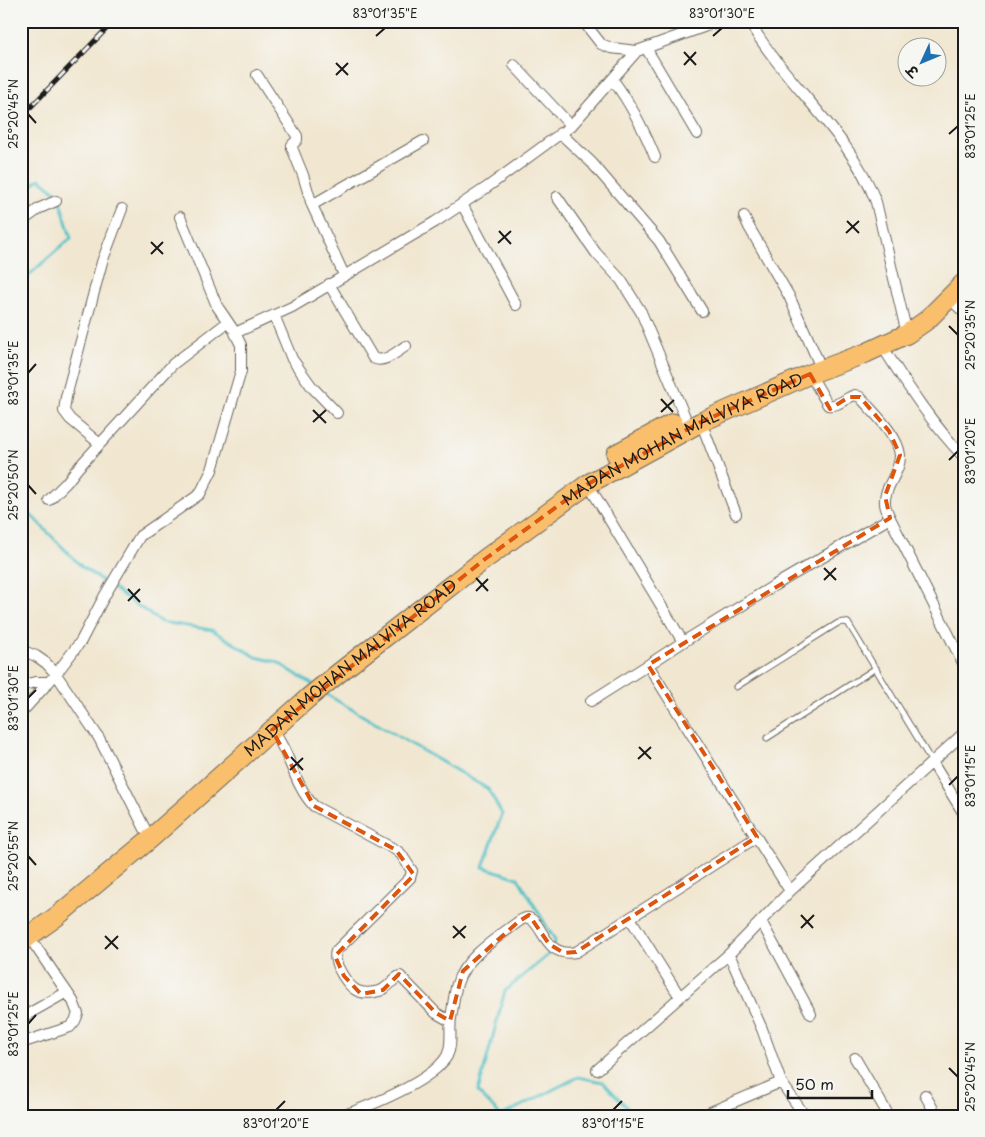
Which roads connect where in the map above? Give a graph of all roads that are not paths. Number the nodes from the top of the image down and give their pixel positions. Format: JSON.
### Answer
{"nodes":[{"id":1,"x":583,"y":21,"type":"edge"},
{"id":2,"x":729,"y":21,"type":"edge"},
{"id":3,"x":749,"y":21,"type":"edge"},
{"id":4,"x":705,"y":24,"type":"edge"},
{"id":5,"x":642,"y":50,"type":"junction"},
{"id":6,"x":514,"y":66,"type":"dead end"},
{"id":7,"x":257,"y":74,"type":"dead end"},
{"id":8,"x":614,"y":80,"type":"junction"},
{"id":9,"x":571,"y":126,"type":"junction"},
{"id":10,"x":560,"y":133,"type":"junction"},
{"id":11,"x":697,"y":134,"type":"dead end"},
{"id":12,"x":423,"y":141,"type":"dead end"},
{"id":13,"x":655,"y":157,"type":"dead end"},
{"id":14,"x":557,"y":197,"type":"dead end"},
{"id":15,"x":56,"y":201,"type":"dead end"},
{"id":16,"x":312,"y":204,"type":"junction"},
{"id":17,"x":462,"y":204,"type":"junction"},
{"id":18,"x":122,"y":209,"type":"dead end"},
{"id":19,"x":744,"y":216,"type":"dead end"},
{"id":20,"x":180,"y":217,"type":"dead end"},
{"id":21,"x":21,"y":222,"type":"edge"},
{"id":22,"x":964,"y":271,"type":"edge"},
{"id":23,"x":344,"y":275,"type":"junction"},
{"id":24,"x":964,"y":283,"type":"edge"},
{"id":25,"x":329,"y":284,"type":"junction"},
{"id":26,"x":950,"y":298,"type":"junction"},
{"id":27,"x":516,"y":304,"type":"dead end"},
{"id":28,"x":702,"y":312,"type":"dead end"},
{"id":29,"x":964,"y":312,"type":"edge"},
{"id":30,"x":274,"y":315,"type":"junction"},
{"id":31,"x":228,"y":322,"type":"junction"},
{"id":32,"x":906,"y":329,"type":"junction"},
{"id":33,"x":235,"y":333,"type":"junction"},
{"id":34,"x":406,"y":346,"type":"dead end"},
{"id":35,"x":882,"y":346,"type":"junction"},
{"id":36,"x":816,"y":368,"type":"junction"},
{"id":37,"x":337,"y":413,"type":"dead end"},
{"id":38,"x":693,"y":419,"type":"junction"},
{"id":39,"x":100,"y":444,"type":"junction"},
{"id":40,"x":964,"y":457,"type":"edge"},
{"id":41,"x":588,"y":484,"type":"junction"},
{"id":42,"x":49,"y":500,"type":"dead end"},
{"id":43,"x":736,"y":514,"type":"dead end"},
{"id":44,"x":890,"y":518,"type":"junction"},
{"id":45,"x":683,"y":642,"type":"junction"},
{"id":46,"x":21,"y":650,"type":"edge"},
{"id":47,"x":963,"y":660,"type":"edge"},
{"id":48,"x":648,"y":665,"type":"junction"},
{"id":49,"x":876,"y":668,"type":"junction"},
{"id":50,"x":336,"y":670,"type":"junction"},
{"id":51,"x":56,"y":674,"type":"junction"},
{"id":52,"x":49,"y":682,"type":"junction"},
{"id":53,"x":21,"y":686,"type":"edge"},
{"id":54,"x":736,"y":687,"type":"dead end"},
{"id":55,"x":305,"y":695,"type":"junction"},
{"id":56,"x":591,"y":700,"type":"dead end"},
{"id":57,"x":21,"y":713,"type":"edge"},
{"id":58,"x":272,"y":730,"type":"junction"},
{"id":59,"x":964,"y":733,"type":"edge"},
{"id":60,"x":767,"y":738,"type":"dead end"},
{"id":61,"x":932,"y":762,"type":"junction"},
{"id":62,"x":964,"y":814,"type":"edge"},
{"id":63,"x":145,"y":828,"type":"junction"},
{"id":64,"x":756,"y":837,"type":"junction"},
{"id":65,"x":790,"y":890,"type":"junction"},
{"id":66,"x":630,"y":918,"type":"junction"},
{"id":67,"x":761,"y":921,"type":"junction"},
{"id":68,"x":24,"y":934,"type":"edge"},
{"id":69,"x":729,"y":954,"type":"junction"},
{"id":70,"x":67,"y":992,"type":"junction"},
{"id":71,"x":680,"y":997,"type":"junction"},
{"id":72,"x":812,"y":1014,"type":"dead end"},
{"id":73,"x":21,"y":1018,"type":"edge"},
{"id":74,"x":450,"y":1021,"type":"junction"},
{"id":75,"x":21,"y":1043,"type":"edge"},
{"id":76,"x":855,"y":1058,"type":"dead end"},
{"id":77,"x":597,"y":1070,"type":"dead end"},
{"id":78,"x":781,"y":1082,"type":"junction"},
{"id":79,"x":925,"y":1095,"type":"dead end"},
{"id":80,"x":342,"y":1116,"type":"edge"},
{"id":81,"x":701,"y":1116,"type":"edge"},
{"id":82,"x":805,"y":1116,"type":"edge"},
{"id":83,"x":889,"y":1116,"type":"edge"},
{"id":84,"x":937,"y":1116,"type":"edge"}],
"edges":[{"from":1,"to":5,"type":"street"},
{"from":2,"to":4,"type":"street"},
{"from":3,"to":32,"type":"street"},
{"from":4,"to":5,"type":"street"},
{"from":5,"to":8,"type":"street"},
{"from":5,"to":11,"type":"street"},
{"from":6,"to":9,"type":"street"},
{"from":7,"to":16,"type":"street"},
{"from":8,"to":9,"type":"street"},
{"from":8,"to":13,"type":"street"},
{"from":9,"to":10,"type":"street"},
{"from":10,"to":17,"type":"street"},
{"from":10,"to":28,"type":"street"},
{"from":12,"to":16,"type":"street"},
{"from":14,"to":38,"type":"street"},
{"from":15,"to":21,"type":"street"},
{"from":16,"to":23,"type":"street"},
{"from":17,"to":23,"type":"street"},
{"from":17,"to":27,"type":"street"},
{"from":18,"to":39,"type":"street"},
{"from":19,"to":36,"type":"street"},
{"from":20,"to":31,"type":"street"},
{"from":22,"to":32,"type":"highway","name":"MADAN MOHAN MALVIYA ROAD"},
{"from":23,"to":25,"type":"street"},
{"from":24,"to":26,"type":"highway","name":"MADAN MOHAN MALVIYA ROAD"},
{"from":25,"to":30,"type":"street"},
{"from":25,"to":34,"type":"street"},
{"from":26,"to":29,"type":"street"},
{"from":26,"to":32,"type":"highway","name":"MADAN MOHAN MALVIYA ROAD"},
{"from":30,"to":33,"type":"street"},
{"from":30,"to":37,"type":"street"},
{"from":31,"to":33,"type":"street"},
{"from":31,"to":39,"type":"street"},
{"from":32,"to":35,"type":"highway","name":"MADAN MOHAN MALVIYA ROAD"},
{"from":32,"to":36,"type":"highway","name":"MADAN MOHAN MALVIYA ROAD"},
{"from":33,"to":51,"type":"street"},
{"from":35,"to":36,"type":"highway","name":"MADAN MOHAN MALVIYA ROAD"},
{"from":35,"to":40,"type":"street"},
{"from":36,"to":38,"type":"highway","name":"MADAN MOHAN MALVIYA ROAD"},
{"from":36,"to":44,"type":"street"},
{"from":38,"to":41,"type":"highway","name":"MADAN MOHAN MALVIYA ROAD"},
{"from":38,"to":43,"type":"street"},
{"from":38,"to":50,"type":"highway","name":"MADAN MOHAN MALVIYA ROAD"},
{"from":39,"to":42,"type":"street"},
{"from":41,"to":45,"type":"street"},
{"from":41,"to":50,"type":"highway","name":"MADAN MOHAN MALVIYA ROAD"},
{"from":44,"to":45,"type":"street"},
{"from":44,"to":47,"type":"street"},
{"from":45,"to":48,"type":"street"},
{"from":46,"to":51,"type":"street"},
{"from":48,"to":56,"type":"street"},
{"from":48,"to":64,"type":"street"},
{"from":49,"to":54,"type":"lane"},
{"from":49,"to":60,"type":"lane"},
{"from":49,"to":61,"type":"lane"},
{"from":50,"to":55,"type":"highway","name":"MADAN MOHAN MALVIYA ROAD"},
{"from":51,"to":52,"type":"street"},
{"from":51,"to":63,"type":"street"},
{"from":52,"to":53,"type":"street"},
{"from":52,"to":57,"type":"street"},
{"from":55,"to":58,"type":"highway","name":"MADAN MOHAN MALVIYA ROAD"},
{"from":55,"to":63,"type":"highway","name":"MADAN MOHAN MALVIYA ROAD"},
{"from":58,"to":68,"type":"highway","name":"MADAN MOHAN MALVIYA ROAD"},
{"from":58,"to":74,"type":"street"},
{"from":59,"to":61,"type":"street"},
{"from":61,"to":62,"type":"street"},
{"from":61,"to":65,"type":"street"},
{"from":63,"to":68,"type":"highway","name":"MADAN MOHAN MALVIYA ROAD"},
{"from":64,"to":65,"type":"street"},
{"from":64,"to":66,"type":"street"},
{"from":65,"to":67,"type":"street"},
{"from":66,"to":71,"type":"street"},
{"from":66,"to":74,"type":"street"},
{"from":67,"to":69,"type":"street"},
{"from":67,"to":72,"type":"street"},
{"from":68,"to":70,"type":"street"},
{"from":69,"to":71,"type":"street"},
{"from":69,"to":78,"type":"street"},
{"from":70,"to":73,"type":"street"},
{"from":70,"to":75,"type":"street"},
{"from":71,"to":77,"type":"street"},
{"from":74,"to":80,"type":"street"},
{"from":76,"to":83,"type":"street"},
{"from":78,"to":81,"type":"street"},
{"from":78,"to":82,"type":"street"},
{"from":79,"to":84,"type":"street"}]}
